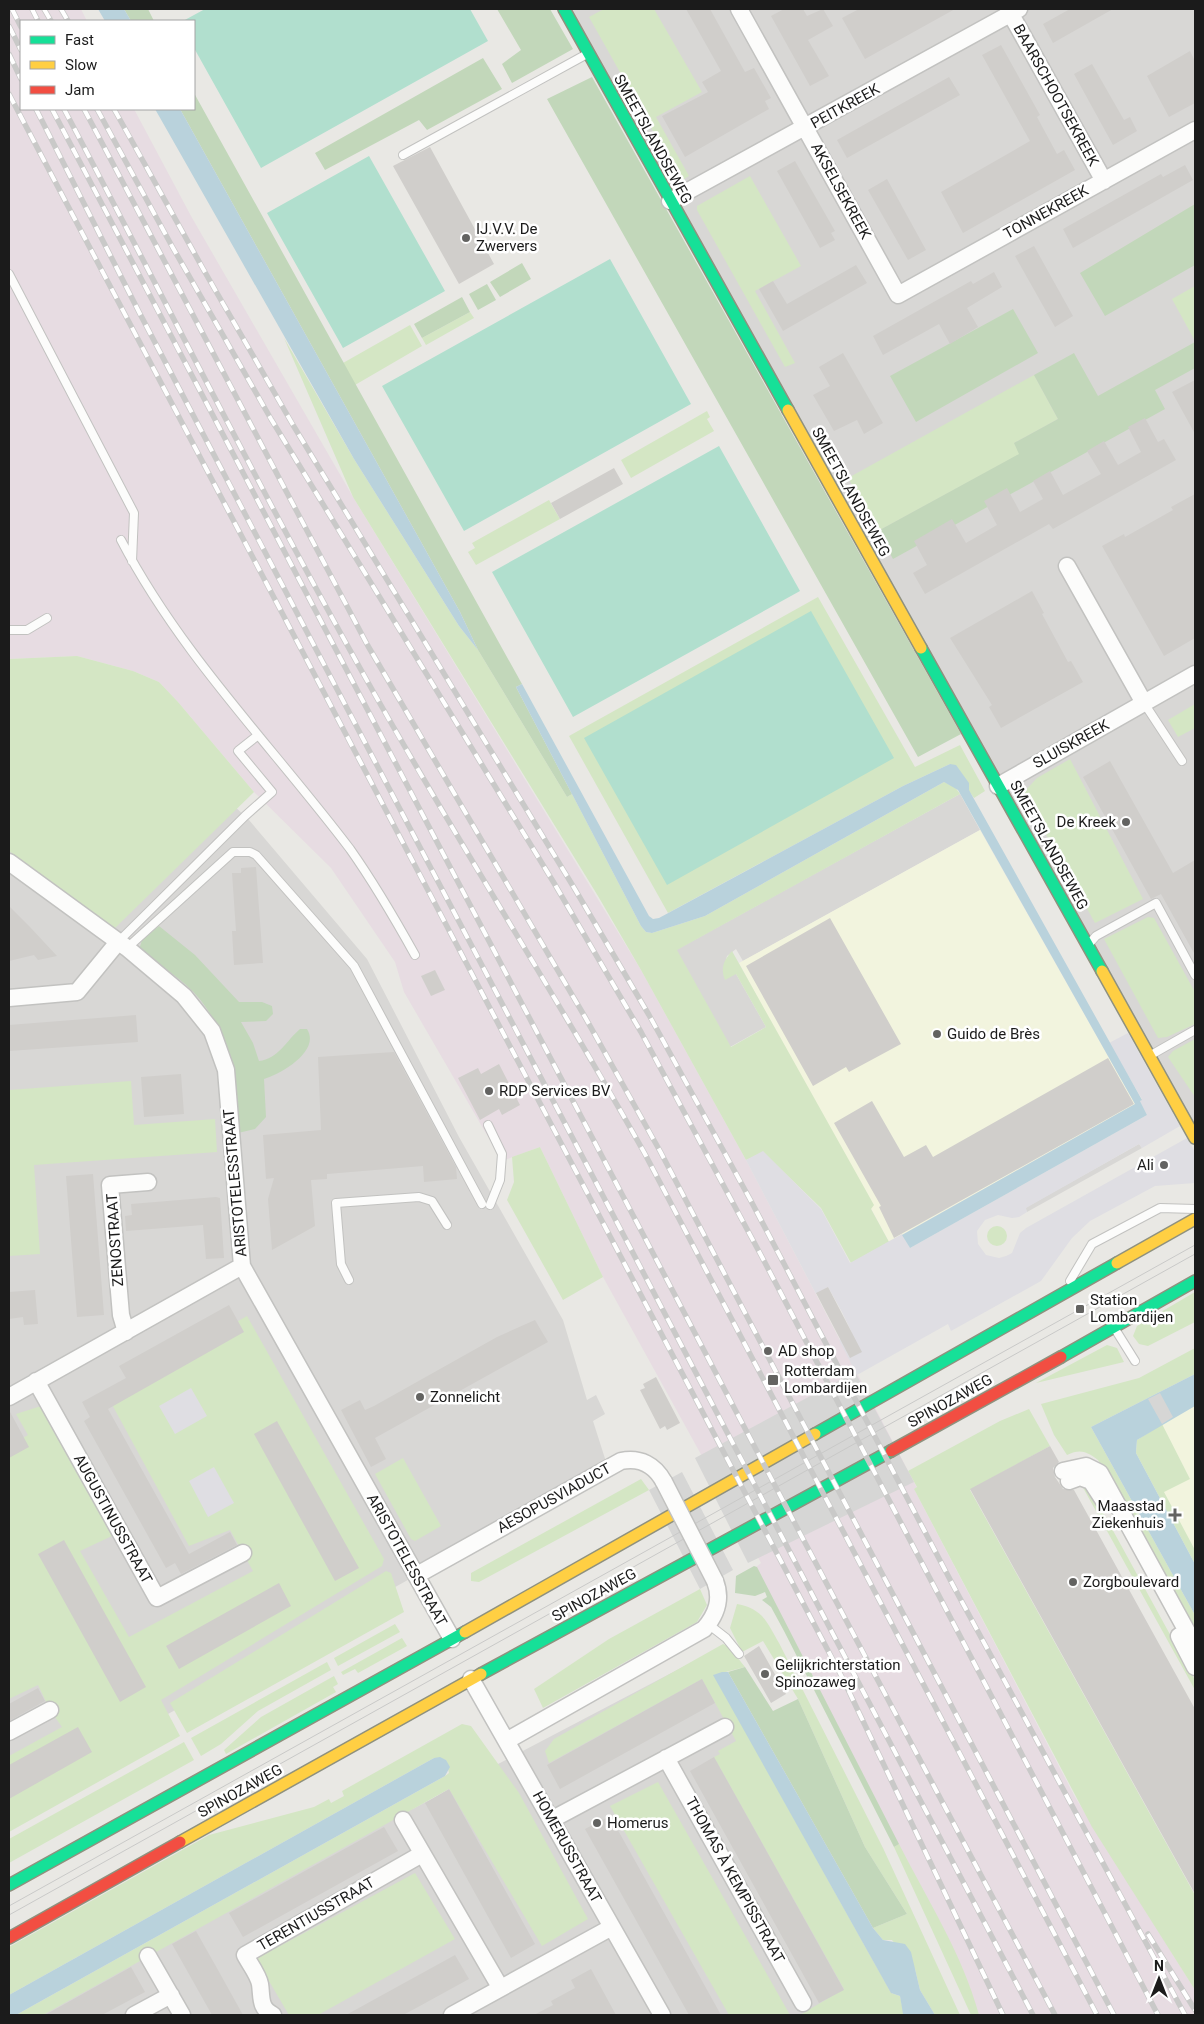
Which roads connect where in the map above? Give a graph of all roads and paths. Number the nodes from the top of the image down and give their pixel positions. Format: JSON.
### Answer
{"nodes":[{"id":1,"x":564,"y":9,"type":"edge"},
{"id":2,"x":738,"y":9,"type":"edge"},
{"id":3,"x":1012,"y":10,"type":"edge"},
{"id":4,"x":589,"y":53,"type":"junction"},
{"id":5,"x":806,"y":128,"type":"junction"},
{"id":6,"x":1195,"y":130,"type":"edge"},
{"id":7,"x":404,"y":155,"type":"dead end"},
{"id":8,"x":1104,"y":181,"type":"junction"},
{"id":9,"x":670,"y":201,"type":"junction"},
{"id":10,"x":9,"y":274,"type":"edge"},
{"id":11,"x":898,"y":295,"type":"joint"},
{"id":12,"x":120,"y":540,"type":"dead end"},
{"id":13,"x":132,"y":562,"type":"junction"},
{"id":14,"x":1067,"y":566,"type":"dead end"},
{"id":15,"x":47,"y":618,"type":"dead end"},
{"id":16,"x":9,"y":630,"type":"edge"},
{"id":17,"x":1195,"y":674,"type":"edge"},
{"id":18,"x":1144,"y":703,"type":"junction"},
{"id":19,"x":257,"y":736,"type":"junction"},
{"id":20,"x":1182,"y":762,"type":"dead end"},
{"id":21,"x":998,"y":786,"type":"junction"},
{"id":22,"x":9,"y":862,"type":"edge"},
{"id":23,"x":122,"y":945,"type":"junction"},
{"id":24,"x":1088,"y":946,"type":"junction"},
{"id":25,"x":415,"y":955,"type":"dead end"},
{"id":26,"x":1195,"y":975,"type":"edge"},
{"id":27,"x":9,"y":998,"type":"edge"},
{"id":28,"x":1195,"y":1030,"type":"edge"},
{"id":29,"x":1149,"y":1056,"type":"junction"},
{"id":30,"x":488,"y":1125,"type":"dead end"},
{"id":31,"x":1195,"y":1138,"type":"edge"},
{"id":32,"x":148,"y":1182,"type":"dead end"},
{"id":33,"x":1195,"y":1208,"type":"edge"},
{"id":34,"x":1195,"y":1219,"type":"edge"},
{"id":35,"x":446,"y":1225,"type":"dead end"},
{"id":36,"x":242,"y":1266,"type":"junction"},
{"id":37,"x":349,"y":1280,"type":"dead end"},
{"id":38,"x":1195,"y":1281,"type":"edge"},
{"id":39,"x":1062,"y":1295,"type":"junction"},
{"id":40,"x":1114,"y":1327,"type":"junction"},
{"id":41,"x":126,"y":1332,"type":"junction"},
{"id":42,"x":1135,"y":1361,"type":"dead end"},
{"id":43,"x":36,"y":1381,"type":"junction"},
{"id":44,"x":9,"y":1396,"type":"edge"},
{"id":45,"x":243,"y":1553,"type":"dead end"},
{"id":46,"x":417,"y":1575,"type":"junction"},
{"id":47,"x":708,"y":1624,"type":"junction"},
{"id":48,"x":452,"y":1639,"type":"junction"},
{"id":49,"x":1195,"y":1646,"type":"edge"},
{"id":50,"x":739,"y":1654,"type":"dead end"},
{"id":51,"x":1195,"y":1667,"type":"edge"},
{"id":52,"x":471,"y":1679,"type":"junction"},
{"id":53,"x":50,"y":1710,"type":"dead end"},
{"id":54,"x":725,"y":1727,"type":"dead end"},
{"id":55,"x":9,"y":1732,"type":"edge"},
{"id":56,"x":508,"y":1740,"type":"junction"},
{"id":57,"x":666,"y":1758,"type":"junction"},
{"id":58,"x":403,"y":1820,"type":"dead end"},
{"id":59,"x":551,"y":1820,"type":"junction"},
{"id":60,"x":422,"y":1854,"type":"junction"},
{"id":61,"x":9,"y":1885,"type":"edge"},
{"id":62,"x":612,"y":1927,"type":"junction"},
{"id":63,"x":9,"y":1938,"type":"edge"},
{"id":64,"x":148,"y":1956,"type":"dead end"},
{"id":65,"x":500,"y":1987,"type":"junction"},
{"id":66,"x":171,"y":1995,"type":"junction"},
{"id":67,"x":803,"y":2003,"type":"dead end"},
{"id":68,"x":134,"y":2015,"type":"edge"},
{"id":69,"x":182,"y":2015,"type":"edge"},
{"id":70,"x":273,"y":2015,"type":"edge"},
{"id":71,"x":454,"y":2015,"type":"edge"},
{"id":72,"x":662,"y":2015,"type":"edge"}],
"edges":[{"from":1,"to":4,"type":"main road","name":"SMEETSLANDSEWEG"},
{"from":2,"to":5,"type":"street","name":"AKSELSEKREEK"},
{"from":3,"to":5,"type":"street","name":"PEITKREEK"},
{"from":3,"to":8,"type":"street","name":"BAARSCHOOTSEKREEK"},
{"from":4,"to":7,"type":"lane"},
{"from":4,"to":9,"type":"main road","name":"SMEETSLANDSEWEG"},
{"from":5,"to":9,"type":"street","name":"PEITKREEK"},
{"from":5,"to":11,"type":"street","name":"AKSELSEKREEK"},
{"from":6,"to":8,"type":"street","name":"TONNEKREEK"},
{"from":8,"to":11,"type":"street","name":"TONNEKREEK"},
{"from":9,"to":21,"type":"main road","name":"SMEETSLANDSEWEG"},
{"from":10,"to":13,"type":"lane"},
{"from":12,"to":13,"type":"lane"},
{"from":13,"to":19,"type":"lane"},
{"from":14,"to":18,"type":"street"},
{"from":15,"to":16,"type":"lane"},
{"from":17,"to":18,"type":"street","name":"SLUISKREEK"},
{"from":18,"to":20,"type":"lane"},
{"from":18,"to":21,"type":"street","name":"SLUISKREEK"},
{"from":19,"to":23,"type":"lane"},
{"from":19,"to":25,"type":"lane"},
{"from":21,"to":24,"type":"main road","name":"SMEETSLANDSEWEG"},
{"from":22,"to":23,"type":"street","name":"ARISTOTELESSTRAAT"},
{"from":23,"to":27,"type":"street"},
{"from":23,"to":30,"type":"lane"},
{"from":23,"to":36,"type":"street","name":"ARISTOTELESSTRAAT"},
{"from":24,"to":26,"type":"lane"},
{"from":24,"to":29,"type":"main road","name":"SMEETSLANDSEWEG"},
{"from":28,"to":29,"type":"lane"},
{"from":29,"to":31,"type":"main road","name":"SMEETSLANDSEWEG"},
{"from":32,"to":41,"type":"street","name":"ZENOSTRAAT"},
{"from":33,"to":39,"type":"lane"},
{"from":34,"to":39,"type":"main road","name":"SPINOZAWEG"},
{"from":35,"to":37,"type":"lane"},
{"from":36,"to":41,"type":"street"},
{"from":36,"to":46,"type":"street","name":"ARISTOTELESSTRAAT"},
{"from":38,"to":40,"type":"main road","name":"SPINOZAWEG"},
{"from":39,"to":48,"type":"main road","name":"SPINOZAWEG"},
{"from":40,"to":42,"type":"lane"},
{"from":40,"to":52,"type":"main road","name":"SPINOZAWEG"},
{"from":41,"to":43,"type":"street"},
{"from":43,"to":44,"type":"street"},
{"from":43,"to":45,"type":"street","name":"AUGUSTINUSSTRAAT"},
{"from":46,"to":47,"type":"street","name":"AESOPUSVIADUCT","bridge":true},
{"from":46,"to":48,"type":"street","name":"ARISTOTELESSTRAAT"},
{"from":47,"to":50,"type":"lane"},
{"from":47,"to":56,"type":"street"},
{"from":48,"to":61,"type":"main road","name":"SPINOZAWEG"},
{"from":49,"to":51,"type":"street"},
{"from":52,"to":56,"type":"street","name":"HOMERUSSTRAAT"},
{"from":52,"to":63,"type":"main road","name":"SPINOZAWEG"},
{"from":53,"to":55,"type":"street"},
{"from":54,"to":57,"type":"street"},
{"from":56,"to":59,"type":"street","name":"HOMERUSSTRAAT"},
{"from":57,"to":59,"type":"street"},
{"from":57,"to":67,"type":"street","name":"THOMAS À KEMPISSTRAAT"},
{"from":58,"to":60,"type":"street"},
{"from":59,"to":62,"type":"street","name":"HOMERUSSTRAAT"},
{"from":60,"to":65,"type":"street"},
{"from":60,"to":70,"type":"street","name":"TERENTIUSSTRAAT"},
{"from":62,"to":65,"type":"street"},
{"from":62,"to":72,"type":"street","name":"HOMERUSSTRAAT"},
{"from":64,"to":66,"type":"street"},
{"from":65,"to":71,"type":"street"},
{"from":66,"to":68,"type":"street"},
{"from":66,"to":69,"type":"street"}]}
